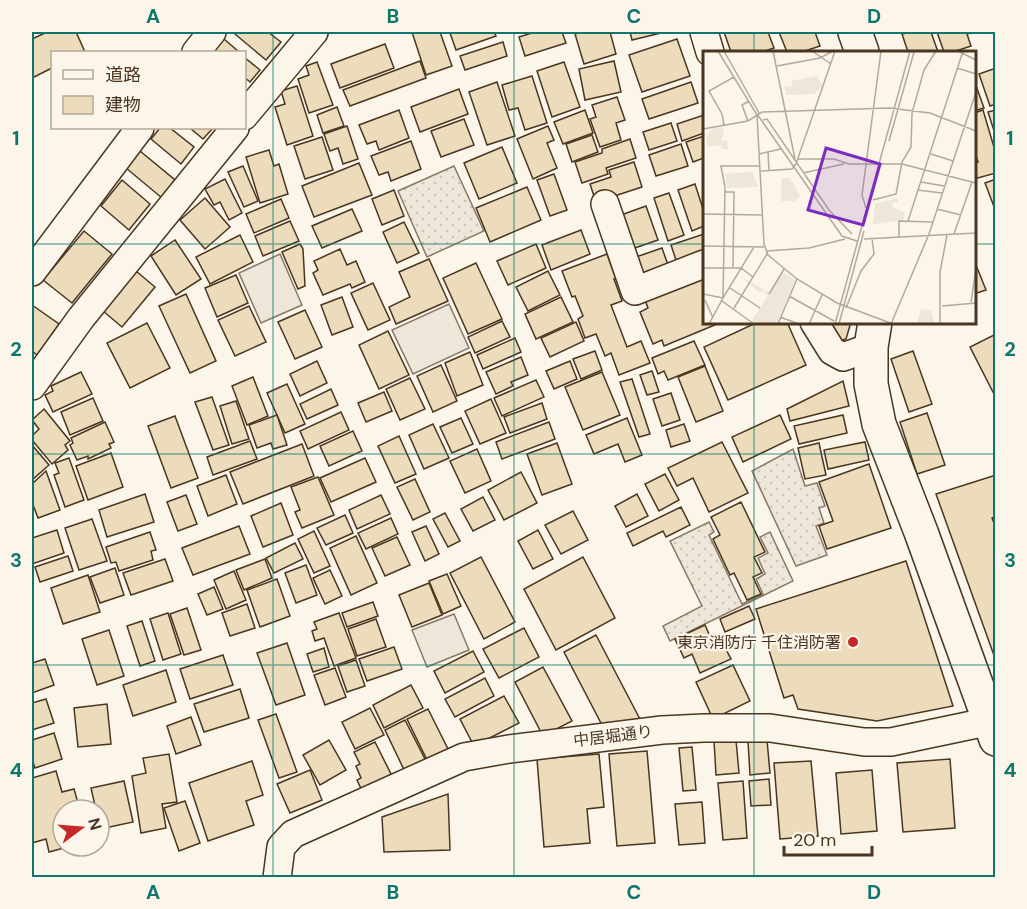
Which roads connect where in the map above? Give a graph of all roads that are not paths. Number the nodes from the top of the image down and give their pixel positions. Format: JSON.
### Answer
{"nodes":[{"id":1,"x":212,"y":32,"type":"edge"},
{"id":2,"x":314,"y":32,"type":"edge"},
{"id":3,"x":704,"y":32,"type":"edge"},
{"id":4,"x":855,"y":32,"type":"edge"},
{"id":5,"x":197,"y":51,"type":"edge"},
{"id":6,"x":710,"y":51,"type":"edge"},
{"id":7,"x":862,"y":51,"type":"edge"},
{"id":8,"x":246,"y":114,"type":"edge"},
{"id":9,"x":139,"y":129,"type":"edge"},
{"id":10,"x":234,"y":129,"type":"edge"},
{"id":11,"x":605,"y":204,"type":"dead end"},
{"id":12,"x":703,"y":265,"type":"edge"},
{"id":13,"x":32,"y":272,"type":"edge"},
{"id":14,"x":815,"y":324,"type":"edge"},
{"id":15,"x":873,"y":335,"type":"edge"},
{"id":16,"x":32,"y":386,"type":"edge"},
{"id":17,"x":993,"y":726,"type":"edge"},
{"id":18,"x":277,"y":878,"type":"edge"}],
"edges":[{"from":1,"to":5,"type":"street"},
{"from":2,"to":8,"type":"street"},
{"from":3,"to":6,"type":"street"},
{"from":4,"to":7,"type":"street"},
{"from":9,"to":13,"type":"street"},
{"from":10,"to":16,"type":"street"},
{"from":11,"to":12,"type":"street"},
{"from":14,"to":15,"type":"street"},
{"from":15,"to":17,"type":"street"},
{"from":17,"to":18,"type":"street","name":"中居堀通り"}]}
